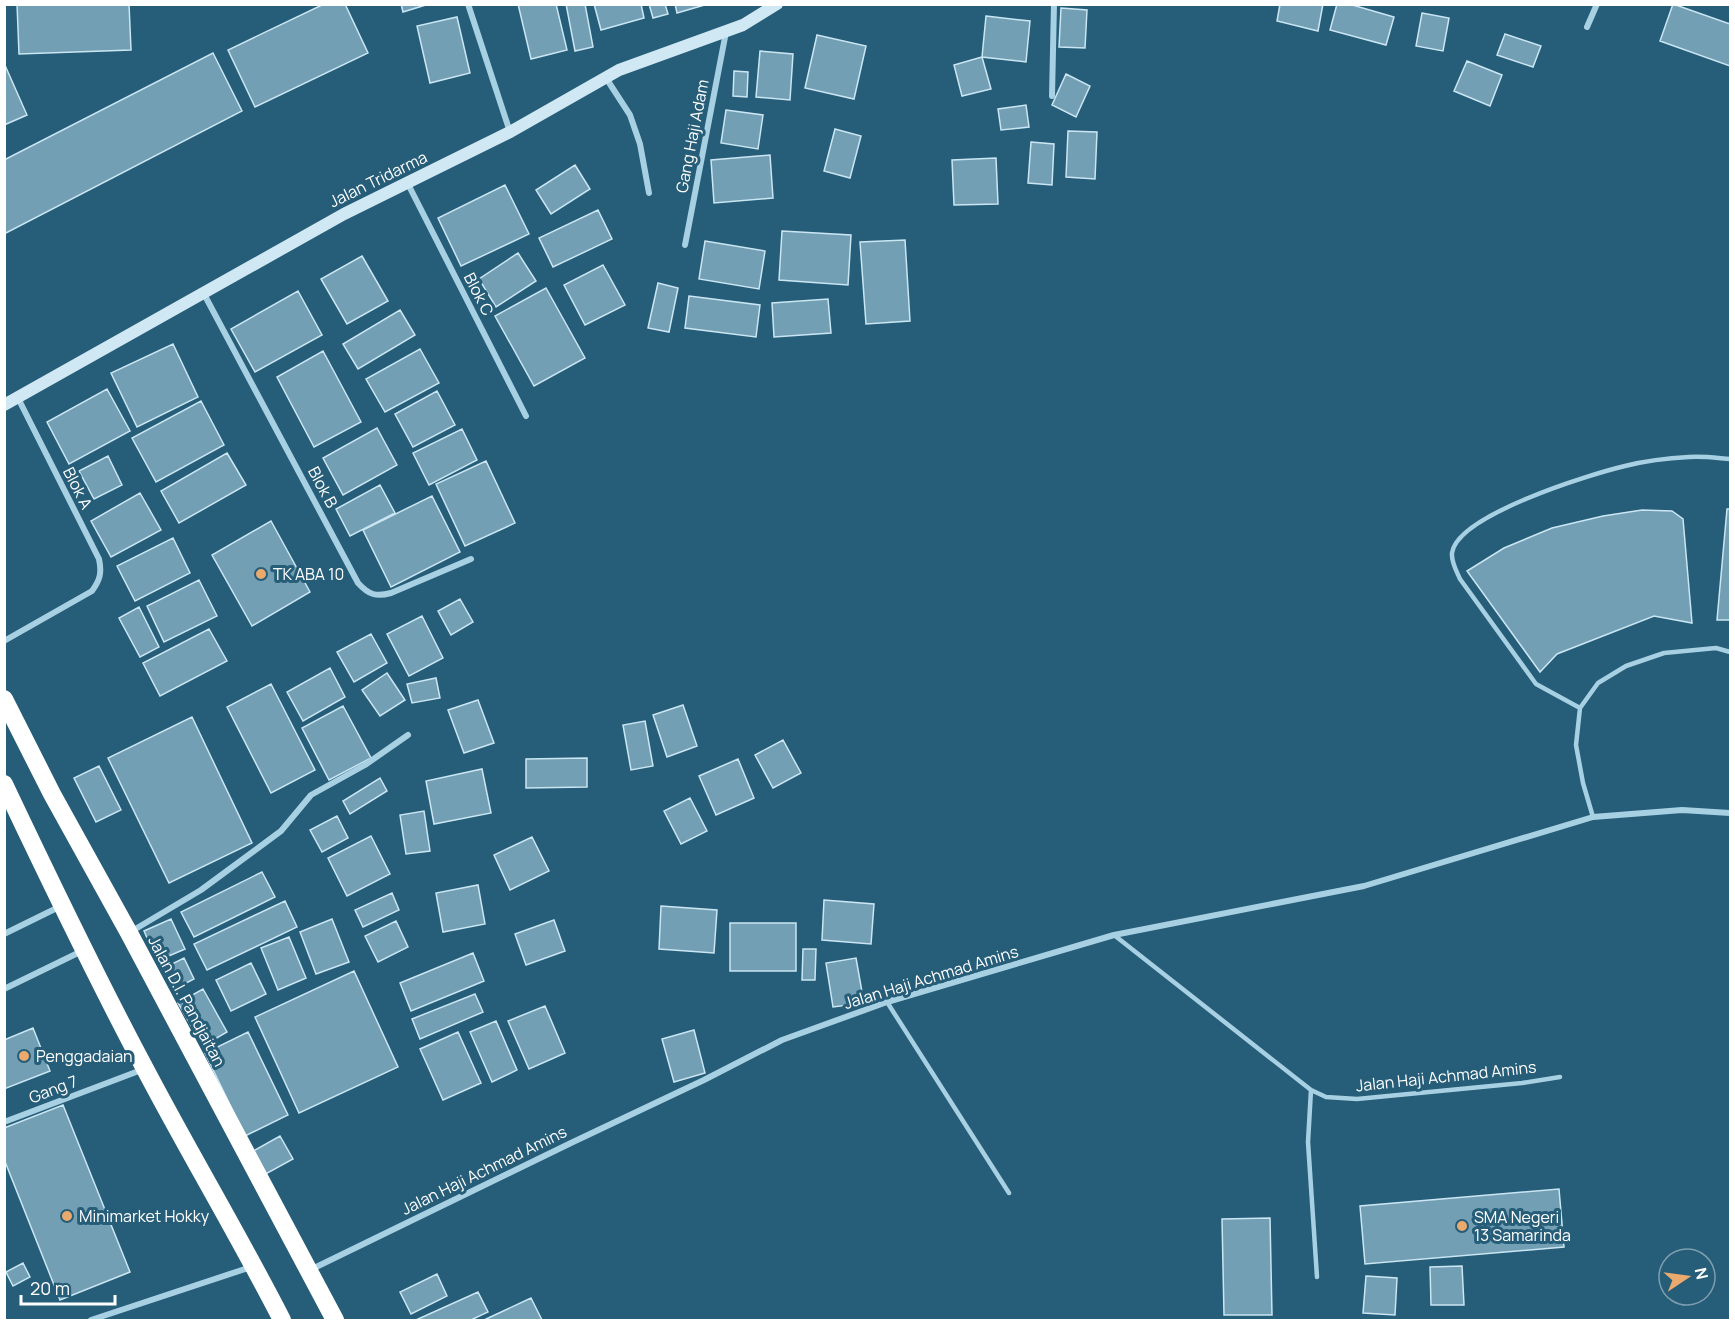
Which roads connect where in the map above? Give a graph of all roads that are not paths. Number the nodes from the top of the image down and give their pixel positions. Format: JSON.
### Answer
{"nodes":[{"id":1,"x":468,"y":4,"type":"edge"},
{"id":2,"x":777,"y":4,"type":"edge"},
{"id":3,"x":1054,"y":4,"type":"edge"},
{"id":4,"x":1597,"y":4,"type":"edge"},
{"id":5,"x":1587,"y":27,"type":"dead end"},
{"id":6,"x":726,"y":32,"type":"junction"},
{"id":7,"x":606,"y":78,"type":"junction"},
{"id":8,"x":1052,"y":96,"type":"dead end"},
{"id":9,"x":510,"y":132,"type":"junction"},
{"id":10,"x":408,"y":184,"type":"junction"},
{"id":11,"x":649,"y":193,"type":"dead end"},
{"id":12,"x":685,"y":245,"type":"dead end"},
{"id":13,"x":204,"y":294,"type":"junction"},
{"id":14,"x":18,"y":398,"type":"junction"},
{"id":15,"x":4,"y":405,"type":"edge"},
{"id":16,"x":526,"y":416,"type":"dead end"},
{"id":17,"x":1731,"y":459,"type":"edge"},
{"id":18,"x":471,"y":559,"type":"dead end"},
{"id":19,"x":4,"y":641,"type":"edge"},
{"id":20,"x":1731,"y":652,"type":"edge"},
{"id":21,"x":4,"y":699,"type":"edge"},
{"id":22,"x":1580,"y":708,"type":"junction"},
{"id":23,"x":408,"y":735,"type":"dead end"},
{"id":24,"x":4,"y":784,"type":"edge"},
{"id":25,"x":1731,"y":813,"type":"edge"},
{"id":26,"x":1593,"y":817,"type":"junction"},
{"id":27,"x":62,"y":905,"type":"junction"},
{"id":28,"x":129,"y":933,"type":"junction"},
{"id":29,"x":4,"y":934,"type":"edge"},
{"id":30,"x":1114,"y":935,"type":"junction"},
{"id":31,"x":83,"y":951,"type":"junction"},
{"id":32,"x":4,"y":989,"type":"edge"},
{"id":33,"x":887,"y":1002,"type":"junction"},
{"id":34,"x":145,"y":1068,"type":"junction"},
{"id":35,"x":1560,"y":1077,"type":"dead end"},
{"id":36,"x":1311,"y":1090,"type":"junction"},
{"id":37,"x":4,"y":1122,"type":"edge"},
{"id":38,"x":1009,"y":1193,"type":"dead end"},
{"id":39,"x":254,"y":1265,"type":"junction"},
{"id":40,"x":307,"y":1271,"type":"junction"},
{"id":41,"x":1317,"y":1277,"type":"dead end"},
{"id":42,"x":91,"y":1320,"type":"edge"},
{"id":43,"x":282,"y":1320,"type":"edge"},
{"id":44,"x":334,"y":1320,"type":"edge"}],
"edges":[{"from":1,"to":9,"type":"street"},
{"from":2,"to":6,"type":"street","name":"Jalan Tridarma"},
{"from":3,"to":8,"type":"street"},
{"from":4,"to":5,"type":"street"},
{"from":6,"to":7,"type":"street","name":"Jalan Tridarma"},
{"from":6,"to":12,"type":"street","name":"Gang Haji Adam"},
{"from":7,"to":9,"type":"street","name":"Jalan Tridarma"},
{"from":7,"to":11,"type":"street"},
{"from":9,"to":10,"type":"street","name":"Jalan Tridarma"},
{"from":10,"to":13,"type":"street","name":"Jalan Tridarma"},
{"from":10,"to":16,"type":"street","name":"Blok C"},
{"from":13,"to":14,"type":"street","name":"Jalan Tridarma"},
{"from":13,"to":18,"type":"street","name":"Blok B"},
{"from":14,"to":15,"type":"street","name":"Jalan Tridarma"},
{"from":14,"to":19,"type":"street","name":"Blok A"},
{"from":17,"to":22,"type":"lane"},
{"from":20,"to":22,"type":"lane"},
{"from":21,"to":28,"type":"highway","name":"Jalan D.I. Pandjaitan"},
{"from":22,"to":26,"type":"lane"},
{"from":23,"to":28,"type":"street"},
{"from":24,"to":27,"type":"highway"},
{"from":25,"to":26,"type":"street"},
{"from":26,"to":30,"type":"street"},
{"from":27,"to":29,"type":"street"},
{"from":27,"to":31,"type":"highway"},
{"from":28,"to":40,"type":"highway","name":"Jalan D.I. Pandjaitan"},
{"from":30,"to":33,"type":"street","name":"Jalan Haji Achmad Amins"},
{"from":30,"to":36,"type":"lane","name":"Jalan Haji Achmad Amins"},
{"from":31,"to":32,"type":"street"},
{"from":31,"to":34,"type":"highway"},
{"from":33,"to":38,"type":"lane"},
{"from":33,"to":40,"type":"street","name":"Jalan Haji Achmad Amins"},
{"from":34,"to":37,"type":"street","name":"Gang 7"},
{"from":34,"to":39,"type":"highway"},
{"from":35,"to":36,"type":"lane","name":"Jalan Haji Achmad Amins"},
{"from":36,"to":41,"type":"lane"},
{"from":39,"to":42,"type":"street"},
{"from":39,"to":43,"type":"highway"},
{"from":40,"to":44,"type":"highway","name":"Jalan D.I. Pandjaitan"}]}
